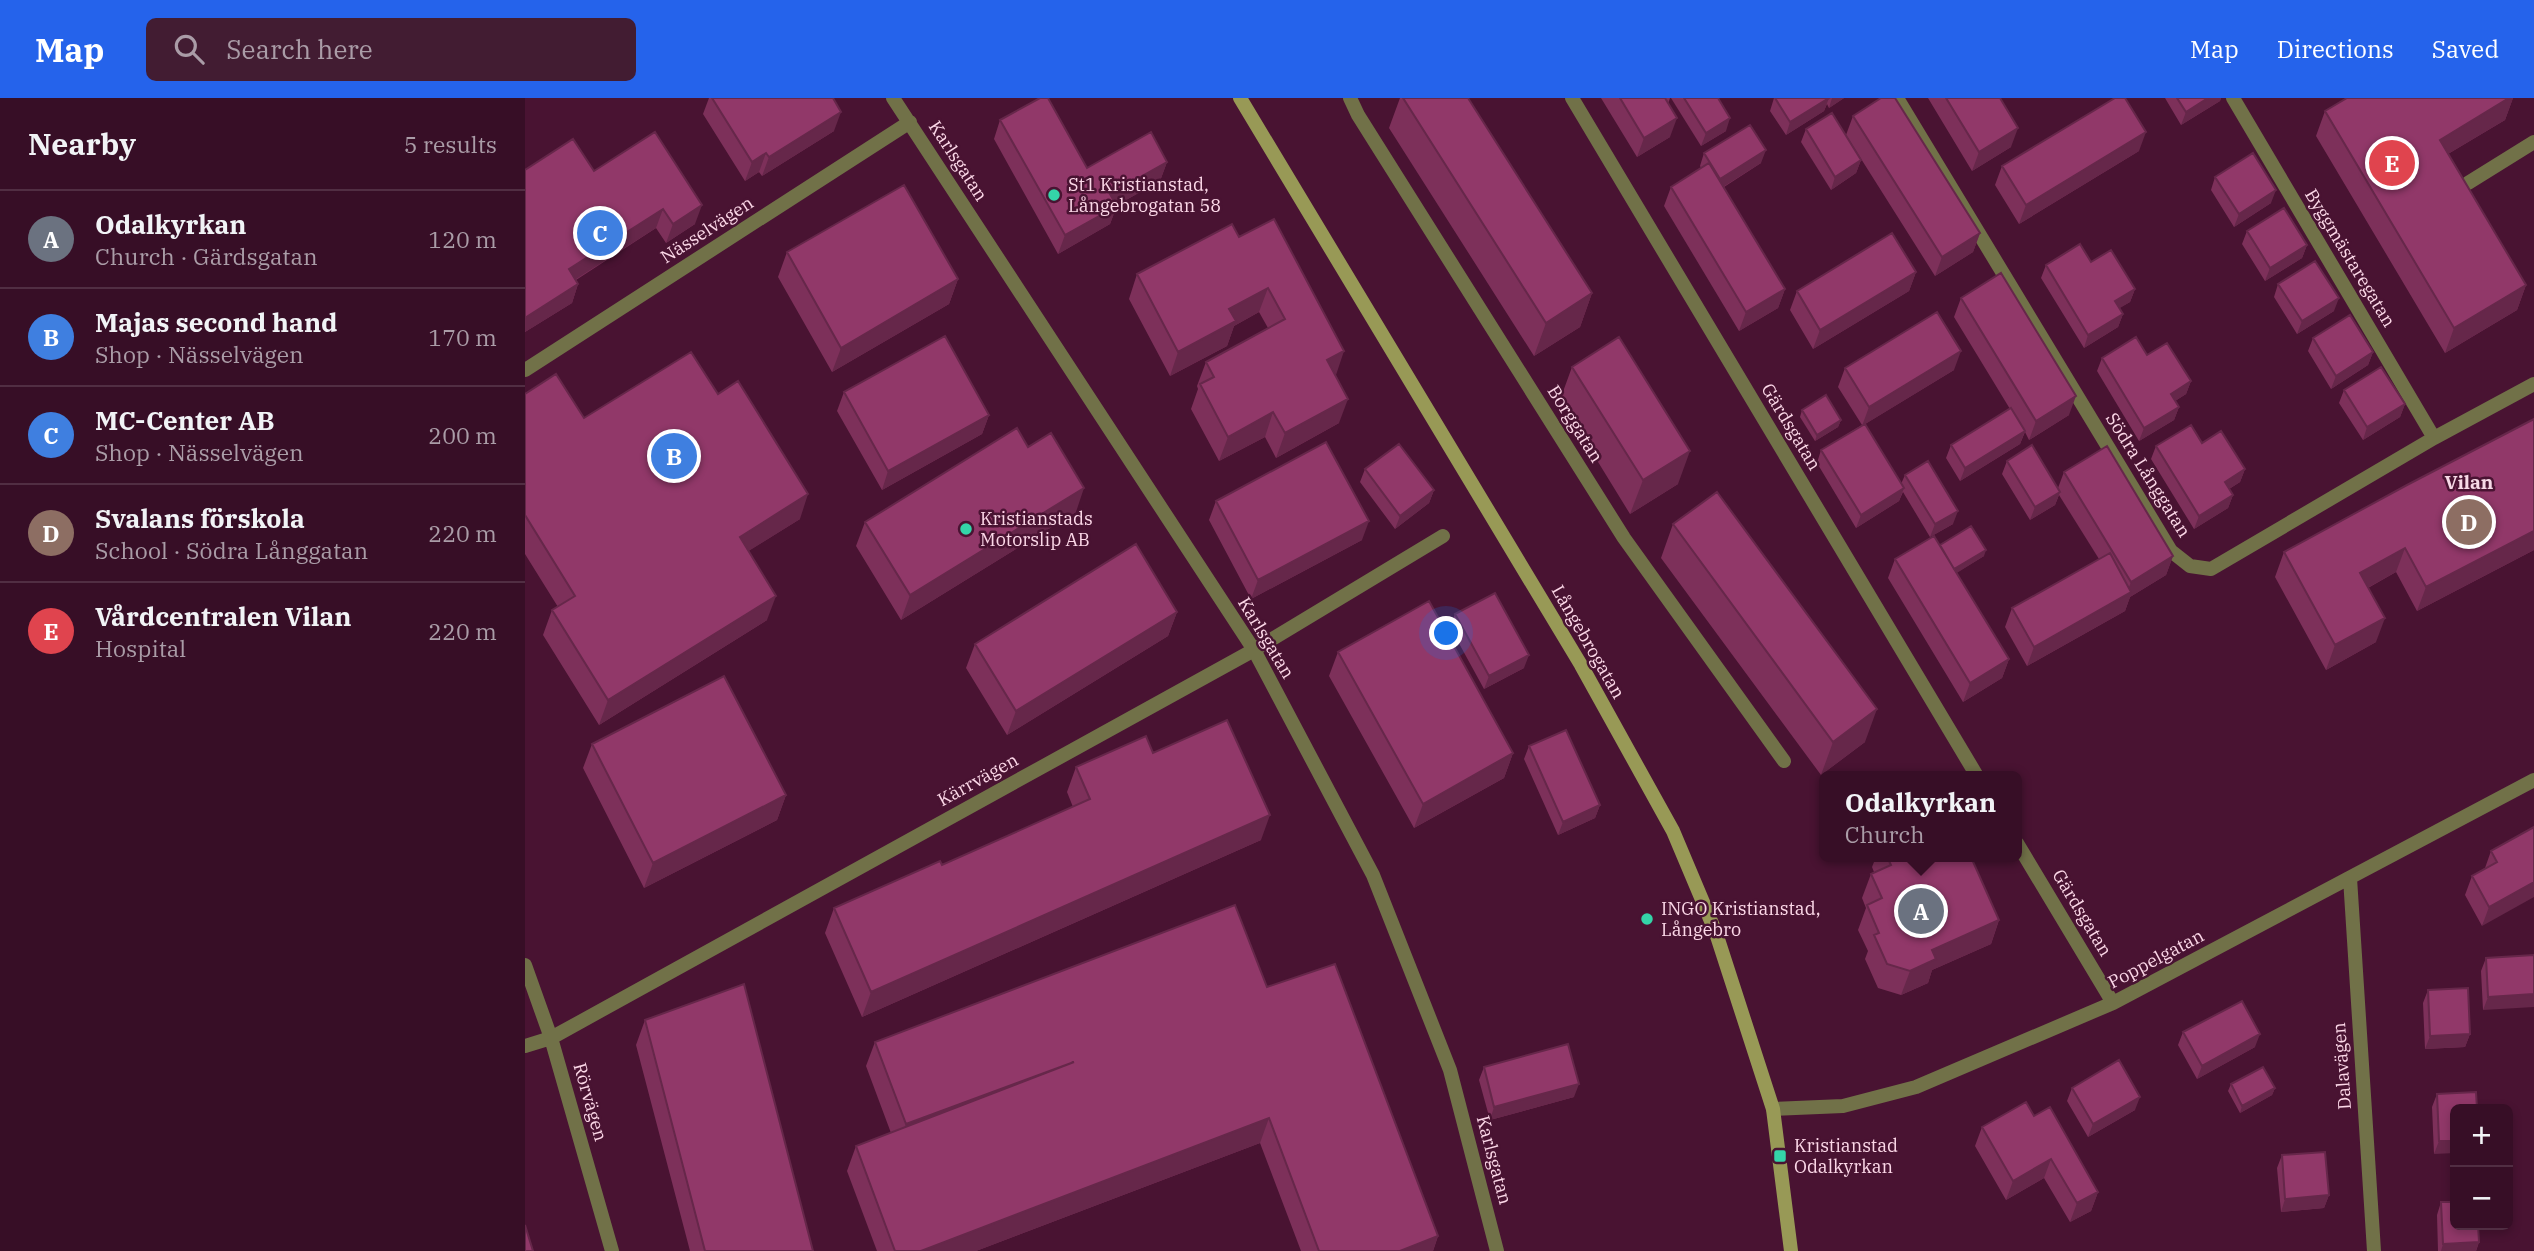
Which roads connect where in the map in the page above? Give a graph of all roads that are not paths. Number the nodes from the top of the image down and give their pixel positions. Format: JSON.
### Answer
{"nodes":[{"id":1,"x":893,"y":98,"type":"edge"},
{"id":2,"x":1240,"y":98,"type":"edge"},
{"id":3,"x":1350,"y":98,"type":"edge"},
{"id":4,"x":1572,"y":98,"type":"edge"},
{"id":5,"x":1897,"y":98,"type":"edge"},
{"id":6,"x":2233,"y":98,"type":"edge"},
{"id":7,"x":910,"y":122,"type":"junction"},
{"id":8,"x":2534,"y":142,"type":"edge"},
{"id":9,"x":2468,"y":183,"type":"edge"},
{"id":10,"x":525,"y":370,"type":"edge"},
{"id":11,"x":2534,"y":384,"type":"edge"},
{"id":12,"x":2434,"y":438,"type":"junction"},
{"id":13,"x":1443,"y":536,"type":"dead end"},
{"id":14,"x":1254,"y":650,"type":"junction"},
{"id":15,"x":1784,"y":761,"type":"dead end"},
{"id":16,"x":1974,"y":771,"type":"edge"},
{"id":17,"x":2534,"y":780,"type":"edge"},
{"id":18,"x":2022,"y":851,"type":"edge"},
{"id":19,"x":2350,"y":878,"type":"junction"},
{"id":20,"x":525,"y":965,"type":"edge"},
{"id":21,"x":2113,"y":1003,"type":"junction"},
{"id":22,"x":551,"y":1038,"type":"junction"},
{"id":23,"x":525,"y":1046,"type":"edge"},
{"id":24,"x":1773,"y":1109,"type":"junction"},
{"id":25,"x":612,"y":1251,"type":"edge"},
{"id":26,"x":1497,"y":1251,"type":"edge"},
{"id":27,"x":1791,"y":1251,"type":"edge"},
{"id":28,"x":2374,"y":1251,"type":"edge"}],
"edges":[{"from":1,"to":7,"type":"street","name":"Karlsgatan"},
{"from":2,"to":24,"type":"main road","name":"Långebrogatan"},
{"from":3,"to":15,"type":"street","name":"Borggatan"},
{"from":4,"to":16,"type":"street","name":"Gärdsgatan"},
{"from":5,"to":12,"type":"street","name":"Södra Långgatan"},
{"from":6,"to":12,"type":"street","name":"Byggmästaregatan"},
{"from":7,"to":10,"type":"street","name":"Nässelvägen"},
{"from":7,"to":14,"type":"street","name":"Karlsgatan"},
{"from":8,"to":9,"type":"street"},
{"from":11,"to":12,"type":"street","name":"Södra Långgatan"},
{"from":13,"to":14,"type":"street","name":"Kärrvägen"},
{"from":14,"to":22,"type":"street","name":"Kärrvägen"},
{"from":14,"to":26,"type":"street","name":"Karlsgatan"},
{"from":17,"to":19,"type":"street","name":"Poppelgatan"},
{"from":18,"to":21,"type":"street","name":"Gärdsgatan"},
{"from":19,"to":21,"type":"street","name":"Poppelgatan"},
{"from":19,"to":28,"type":"street","name":"Dalavägen"},
{"from":20,"to":22,"type":"street","name":"Rörvägen"},
{"from":21,"to":24,"type":"street","name":"Poppelgatan"},
{"from":22,"to":23,"type":"street","name":"Kärrvägen"},
{"from":22,"to":25,"type":"street","name":"Rörvägen"},
{"from":24,"to":27,"type":"main road","name":"Långebrogatan"}]}
